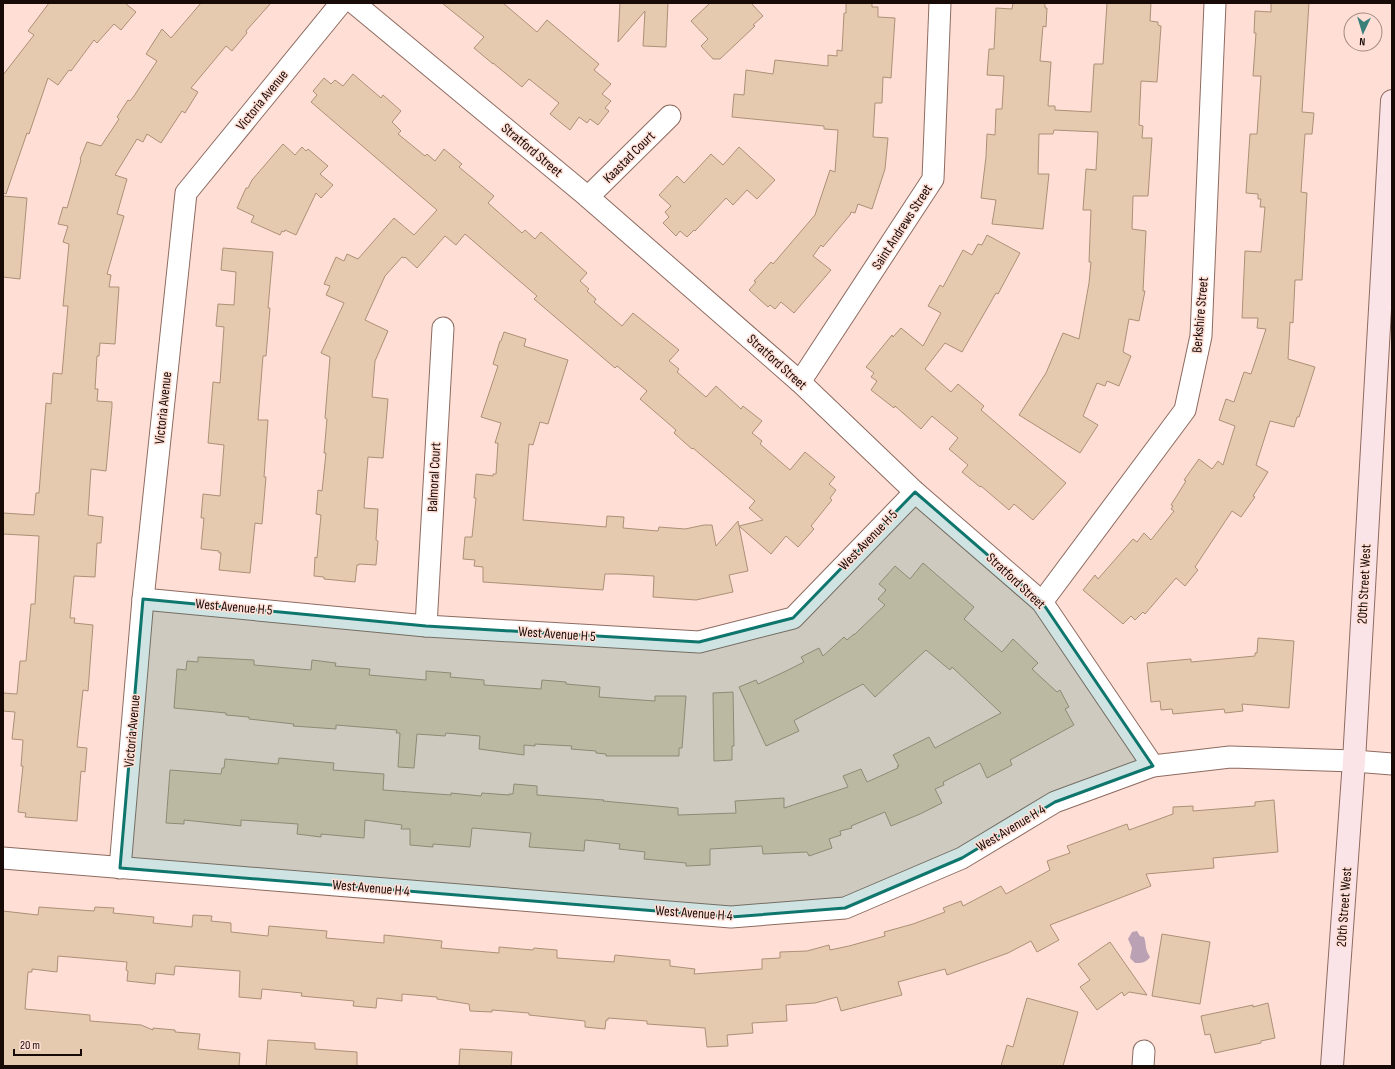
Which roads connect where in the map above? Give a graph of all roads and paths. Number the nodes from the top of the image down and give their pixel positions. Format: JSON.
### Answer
{"nodes":[{"id":1,"x":341,"y":3,"type":"edge"},
{"id":2,"x":354,"y":3,"type":"edge"},
{"id":3,"x":940,"y":3,"type":"edge"},
{"id":4,"x":1215,"y":3,"type":"edge"},
{"id":5,"x":1392,"y":101,"type":"edge"},
{"id":6,"x":670,"y":116,"type":"dead end"},
{"id":7,"x":588,"y":197,"type":"junction"},
{"id":8,"x":443,"y":328,"type":"dead end"},
{"id":9,"x":800,"y":382,"type":"junction"},
{"id":10,"x":915,"y":492,"type":"junction"},
{"id":11,"x":143,"y":599,"type":"junction"},
{"id":12,"x":1042,"y":602,"type":"junction"},
{"id":13,"x":426,"y":626,"type":"junction"},
{"id":14,"x":1354,"y":761,"type":"junction"},
{"id":15,"x":1392,"y":764,"type":"edge"},
{"id":16,"x":1153,"y":766,"type":"junction"},
{"id":17,"x":3,"y":858,"type":"edge"},
{"id":18,"x":120,"y":868,"type":"junction"},
{"id":19,"x":1332,"y":1066,"type":"edge"}],
"edges":[{"from":1,"to":11,"type":"street","name":"Victoria Avenue"},
{"from":2,"to":7,"type":"street","name":"Stratford Street"},
{"from":3,"to":9,"type":"street","name":"Saint Andrews Street"},
{"from":4,"to":12,"type":"street","name":"Berkshire Street"},
{"from":5,"to":14,"type":"main road","name":"20th Street West"},
{"from":6,"to":7,"type":"street","name":"Kaastad Court"},
{"from":7,"to":9,"type":"street","name":"Stratford Street"},
{"from":8,"to":13,"type":"street","name":"Balmoral Court"},
{"from":9,"to":10,"type":"street","name":"Stratford Street"},
{"from":10,"to":12,"type":"street","name":"Stratford Street"},
{"from":10,"to":13,"type":"street","name":"West Avenue H 5"},
{"from":11,"to":13,"type":"street","name":"West Avenue H 5"},
{"from":11,"to":18,"type":"street","name":"Victoria Avenue"},
{"from":12,"to":16,"type":"street","name":"Stratford Street"},
{"from":14,"to":15,"type":"street","name":"West Avenue H 4"},
{"from":14,"to":16,"type":"street","name":"West Avenue H 4"},
{"from":14,"to":19,"type":"main road","name":"20th Street West"},
{"from":16,"to":18,"type":"street","name":"West Avenue H 4"},
{"from":17,"to":18,"type":"street","name":"West Avenue H 4"}]}
